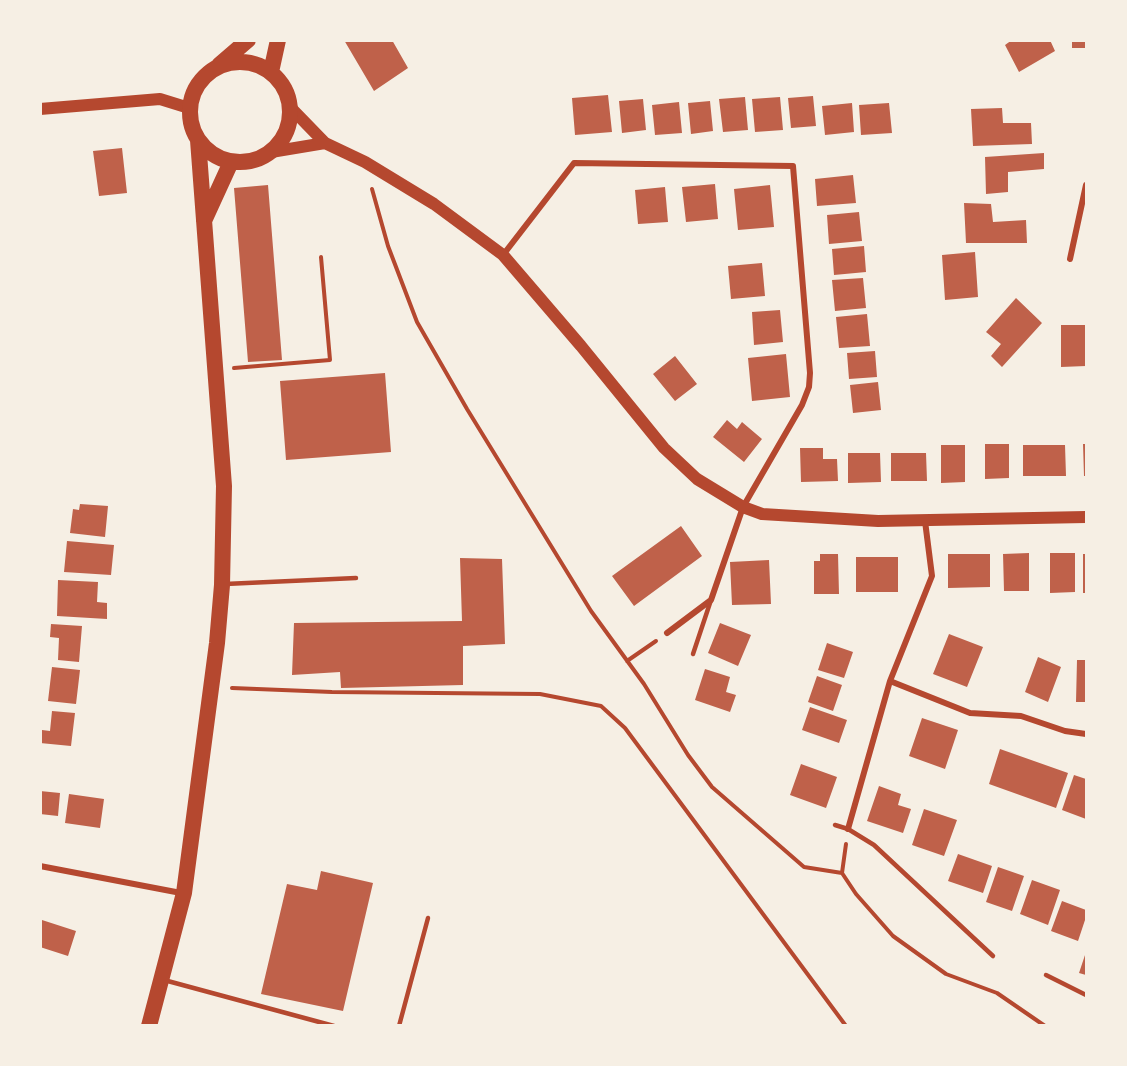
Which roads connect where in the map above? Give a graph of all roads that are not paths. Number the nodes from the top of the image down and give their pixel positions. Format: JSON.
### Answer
{"nodes":[{"id":1,"x":248,"y":40,"type":"edge"},
{"id":2,"x":278,"y":40,"type":"edge"},
{"id":3,"x":216,"y":68,"type":"junction"},
{"id":4,"x":271,"y":72,"type":"junction"},
{"id":5,"x":189,"y":108,"type":"junction"},
{"id":6,"x":291,"y":108,"type":"junction"},
{"id":7,"x":40,"y":109,"type":"edge"},
{"id":8,"x":198,"y":140,"type":"junction"},
{"id":9,"x":325,"y":143,"type":"junction"},
{"id":10,"x":272,"y":152,"type":"junction"},
{"id":11,"x":231,"y":162,"type":"junction"},
{"id":12,"x":1086,"y":185,"type":"edge"},
{"id":13,"x":204,"y":222,"type":"junction"},
{"id":14,"x":503,"y":255,"type":"junction"},
{"id":15,"x":1070,"y":259,"type":"dead end"},
{"id":16,"x":743,"y":507,"type":"junction"},
{"id":17,"x":1086,"y":517,"type":"edge"},
{"id":18,"x":925,"y":520,"type":"junction"},
{"id":19,"x":356,"y":578,"type":"dead end"},
{"id":20,"x":222,"y":585,"type":"junction"},
{"id":21,"x":711,"y":600,"type":"junction"},
{"id":22,"x":667,"y":633,"type":"road end"},
{"id":23,"x":693,"y":654,"type":"dead end"},
{"id":24,"x":890,"y":681,"type":"junction"},
{"id":25,"x":1086,"y":734,"type":"edge"},
{"id":26,"x":835,"y":825,"type":"dead end"},
{"id":27,"x":848,"y":829,"type":"junction"},
{"id":28,"x":40,"y":866,"type":"edge"},
{"id":29,"x":184,"y":894,"type":"junction"},
{"id":30,"x":428,"y":918,"type":"dead end"},
{"id":31,"x":993,"y":956,"type":"dead end"},
{"id":32,"x":1046,"y":975,"type":"dead end"},
{"id":33,"x":161,"y":980,"type":"junction"},
{"id":34,"x":1086,"y":995,"type":"edge"},
{"id":35,"x":149,"y":1026,"type":"edge"},
{"id":36,"x":334,"y":1026,"type":"edge"},
{"id":37,"x":399,"y":1026,"type":"edge"}],
"edges":[{"from":1,"to":3,"type":"highway"},
{"from":2,"to":4,"type":"highway"},
{"from":3,"to":4,"type":"highway"},
{"from":3,"to":5,"type":"highway"},
{"from":4,"to":6,"type":"highway"},
{"from":5,"to":7,"type":"main road"},
{"from":5,"to":8,"type":"highway"},
{"from":6,"to":9,"type":"main road"},
{"from":6,"to":10,"type":"highway"},
{"from":8,"to":11,"type":"highway"},
{"from":8,"to":13,"type":"highway"},
{"from":9,"to":10,"type":"main road"},
{"from":9,"to":14,"type":"main road"},
{"from":10,"to":11,"type":"highway"},
{"from":11,"to":13,"type":"highway"},
{"from":12,"to":15,"type":"street"},
{"from":13,"to":20,"type":"highway"},
{"from":14,"to":16,"type":"main road"},
{"from":14,"to":16,"type":"street"},
{"from":16,"to":18,"type":"main road"},
{"from":16,"to":21,"type":"street"},
{"from":17,"to":18,"type":"main road"},
{"from":18,"to":24,"type":"street"},
{"from":19,"to":20,"type":"lane"},
{"from":20,"to":29,"type":"highway"},
{"from":21,"to":22,"type":"street"},
{"from":21,"to":23,"type":"lane"},
{"from":24,"to":25,"type":"street"},
{"from":24,"to":27,"type":"street"},
{"from":26,"to":27,"type":"lane"},
{"from":27,"to":31,"type":"lane"},
{"from":28,"to":29,"type":"street"},
{"from":29,"to":33,"type":"highway"},
{"from":30,"to":37,"type":"lane"},
{"from":32,"to":34,"type":"lane"},
{"from":33,"to":35,"type":"highway"},
{"from":33,"to":36,"type":"lane"}]}
